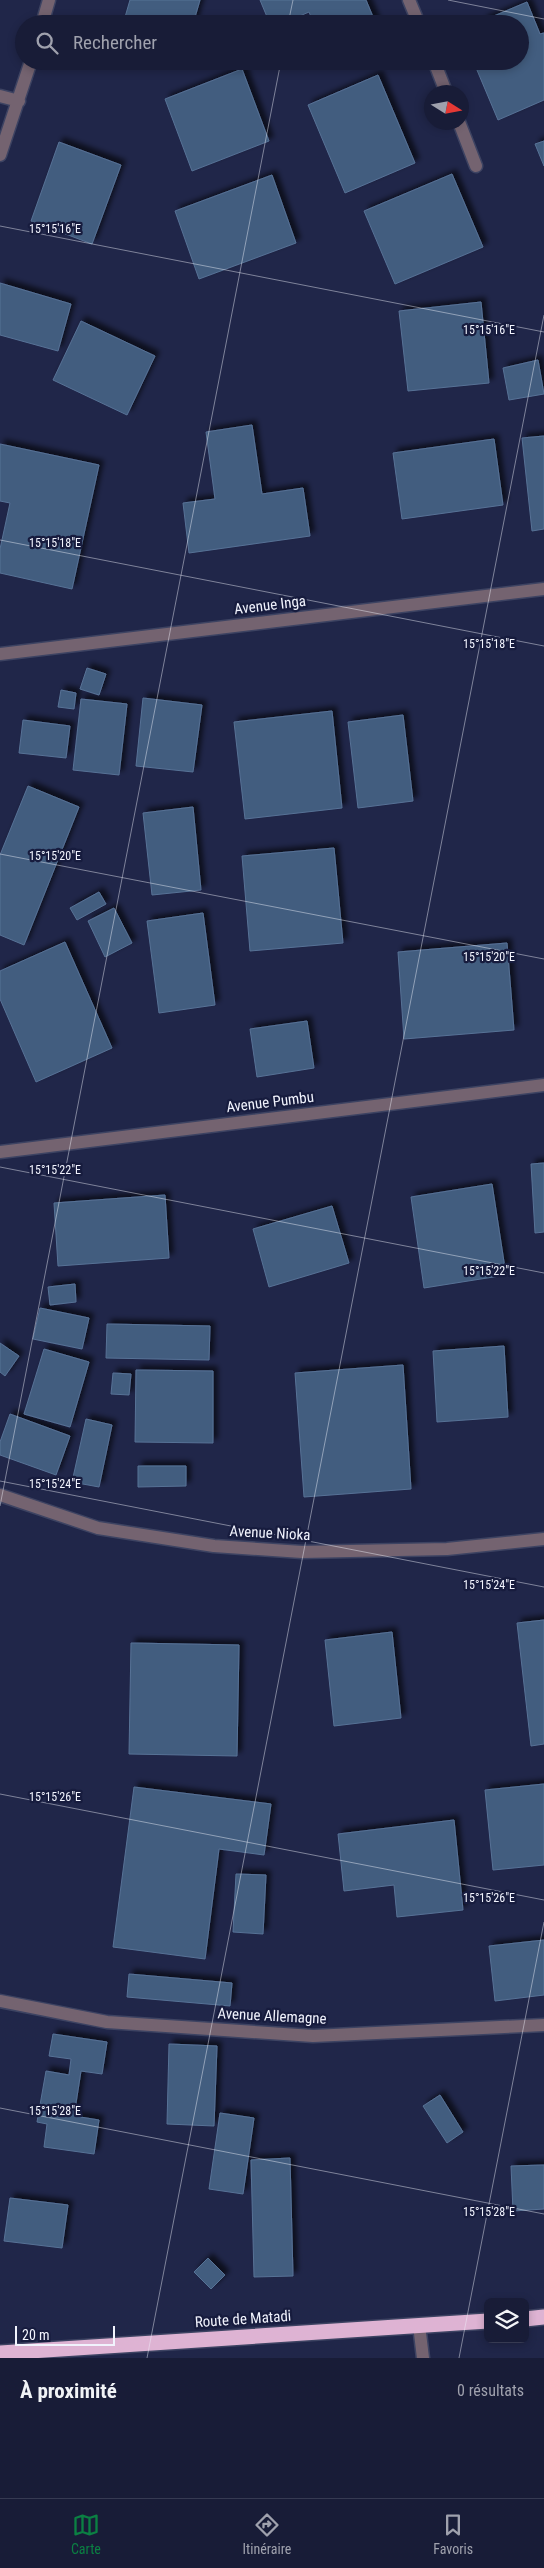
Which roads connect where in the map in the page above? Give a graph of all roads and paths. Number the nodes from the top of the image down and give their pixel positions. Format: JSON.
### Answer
{"nodes":[{"id":1,"x":49,"y":0,"type":"edge"},
{"id":2,"x":409,"y":0,"type":"edge"},
{"id":3,"x":45,"y":15,"type":"edge"},
{"id":4,"x":415,"y":15,"type":"edge"},
{"id":5,"x":28,"y":70,"type":"edge"},
{"id":6,"x":437,"y":70,"type":"edge"},
{"id":7,"x":443,"y":85,"type":"edge"},
{"id":8,"x":0,"y":96,"type":"edge"},
{"id":9,"x":18,"y":101,"type":"junction"},
{"id":10,"x":462,"y":130,"type":"edge"},
{"id":11,"x":0,"y":155,"type":"edge"},
{"id":12,"x":476,"y":166,"type":"dead end"},
{"id":13,"x":544,"y":590,"type":"edge"},
{"id":14,"x":0,"y":654,"type":"edge"},
{"id":15,"x":544,"y":1084,"type":"edge"},
{"id":16,"x":0,"y":1152,"type":"edge"},
{"id":17,"x":0,"y":1495,"type":"edge"},
{"id":18,"x":544,"y":1539,"type":"edge"},
{"id":19,"x":0,"y":2001,"type":"edge"},
{"id":20,"x":544,"y":2025,"type":"edge"},
{"id":21,"x":544,"y":2317,"type":"edge"},
{"id":22,"x":529,"y":2318,"type":"edge"},
{"id":23,"x":484,"y":2321,"type":"edge"},
{"id":24,"x":419,"y":2325,"type":"junction"},
{"id":25,"x":0,"y":2353,"type":"edge"},
{"id":26,"x":423,"y":2358,"type":"edge"}],
"edges":[{"from":1,"to":3,"type":"street"},
{"from":2,"to":4,"type":"street"},
{"from":5,"to":9,"type":"street"},
{"from":6,"to":7,"type":"street"},
{"from":8,"to":9,"type":"street"},
{"from":9,"to":11,"type":"street"},
{"from":10,"to":12,"type":"street"},
{"from":13,"to":14,"type":"street","name":"Avenue Inga"},
{"from":15,"to":16,"type":"street","name":"Avenue Pumbu"},
{"from":17,"to":18,"type":"street","name":"Avenue Nioka"},
{"from":19,"to":20,"type":"street","name":"Avenue Allemagne"},
{"from":21,"to":22,"type":"highway"},
{"from":23,"to":24,"type":"highway","name":"Route de Matadi"},
{"from":24,"to":25,"type":"highway","name":"Route de Matadi"},
{"from":24,"to":26,"type":"street"}]}
